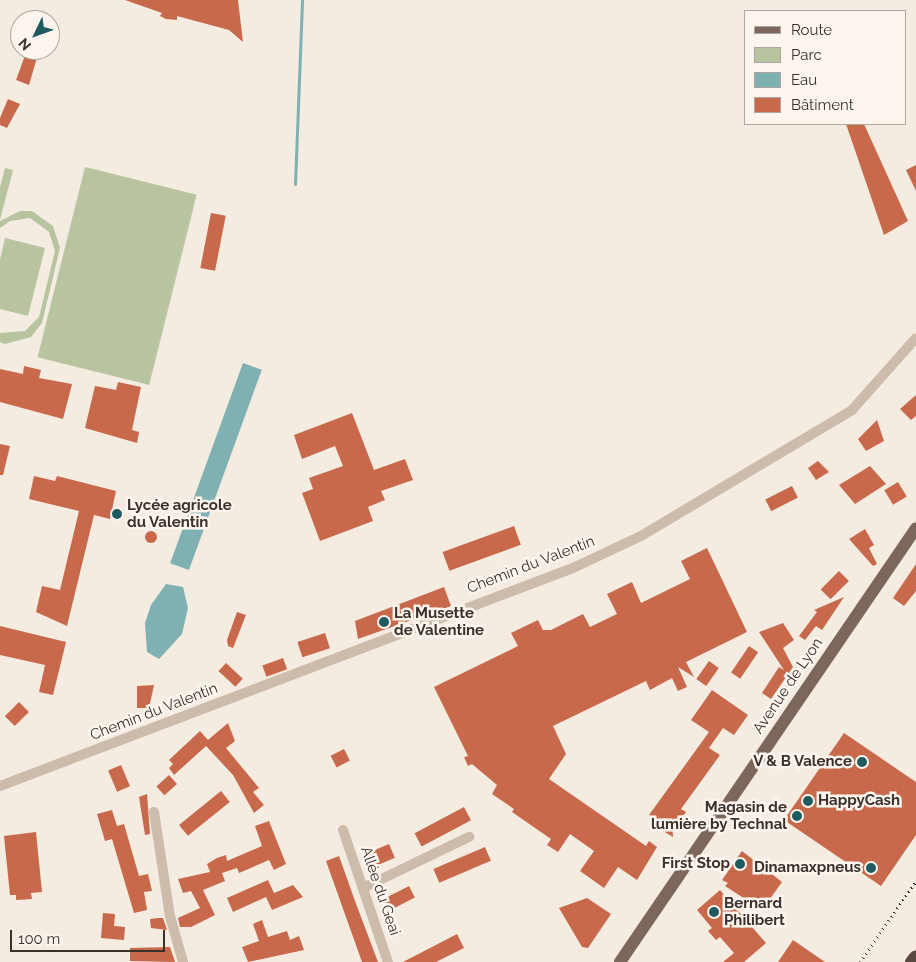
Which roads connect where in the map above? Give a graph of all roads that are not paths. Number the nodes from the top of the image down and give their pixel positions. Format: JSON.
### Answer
{"nodes":[{"id":1,"x":916,"y":338,"type":"edge"},
{"id":2,"x":916,"y":528,"type":"edge"},
{"id":3,"x":0,"y":786,"type":"edge"},
{"id":4,"x":154,"y":812,"type":"dead end"},
{"id":5,"x":343,"y":830,"type":"dead end"},
{"id":6,"x":469,"y":836,"type":"dead end"},
{"id":7,"x":363,"y":888,"type":"junction"},
{"id":8,"x":916,"y":958,"type":"edge"},
{"id":9,"x":183,"y":962,"type":"edge"},
{"id":10,"x":388,"y":962,"type":"edge"},
{"id":11,"x":620,"y":962,"type":"edge"},
{"id":12,"x":912,"y":962,"type":"edge"}],
"edges":[{"from":1,"to":3,"type":"street","name":"Chemin du Valentin"},
{"from":2,"to":11,"type":"main road","name":"Avenue de Lyon"},
{"from":4,"to":9,"type":"street"},
{"from":5,"to":7,"type":"street","name":"Allée du Geai"},
{"from":6,"to":7,"type":"street"},
{"from":7,"to":10,"type":"street","name":"Allée du Geai"},
{"from":8,"to":12,"type":"highway"}]}
